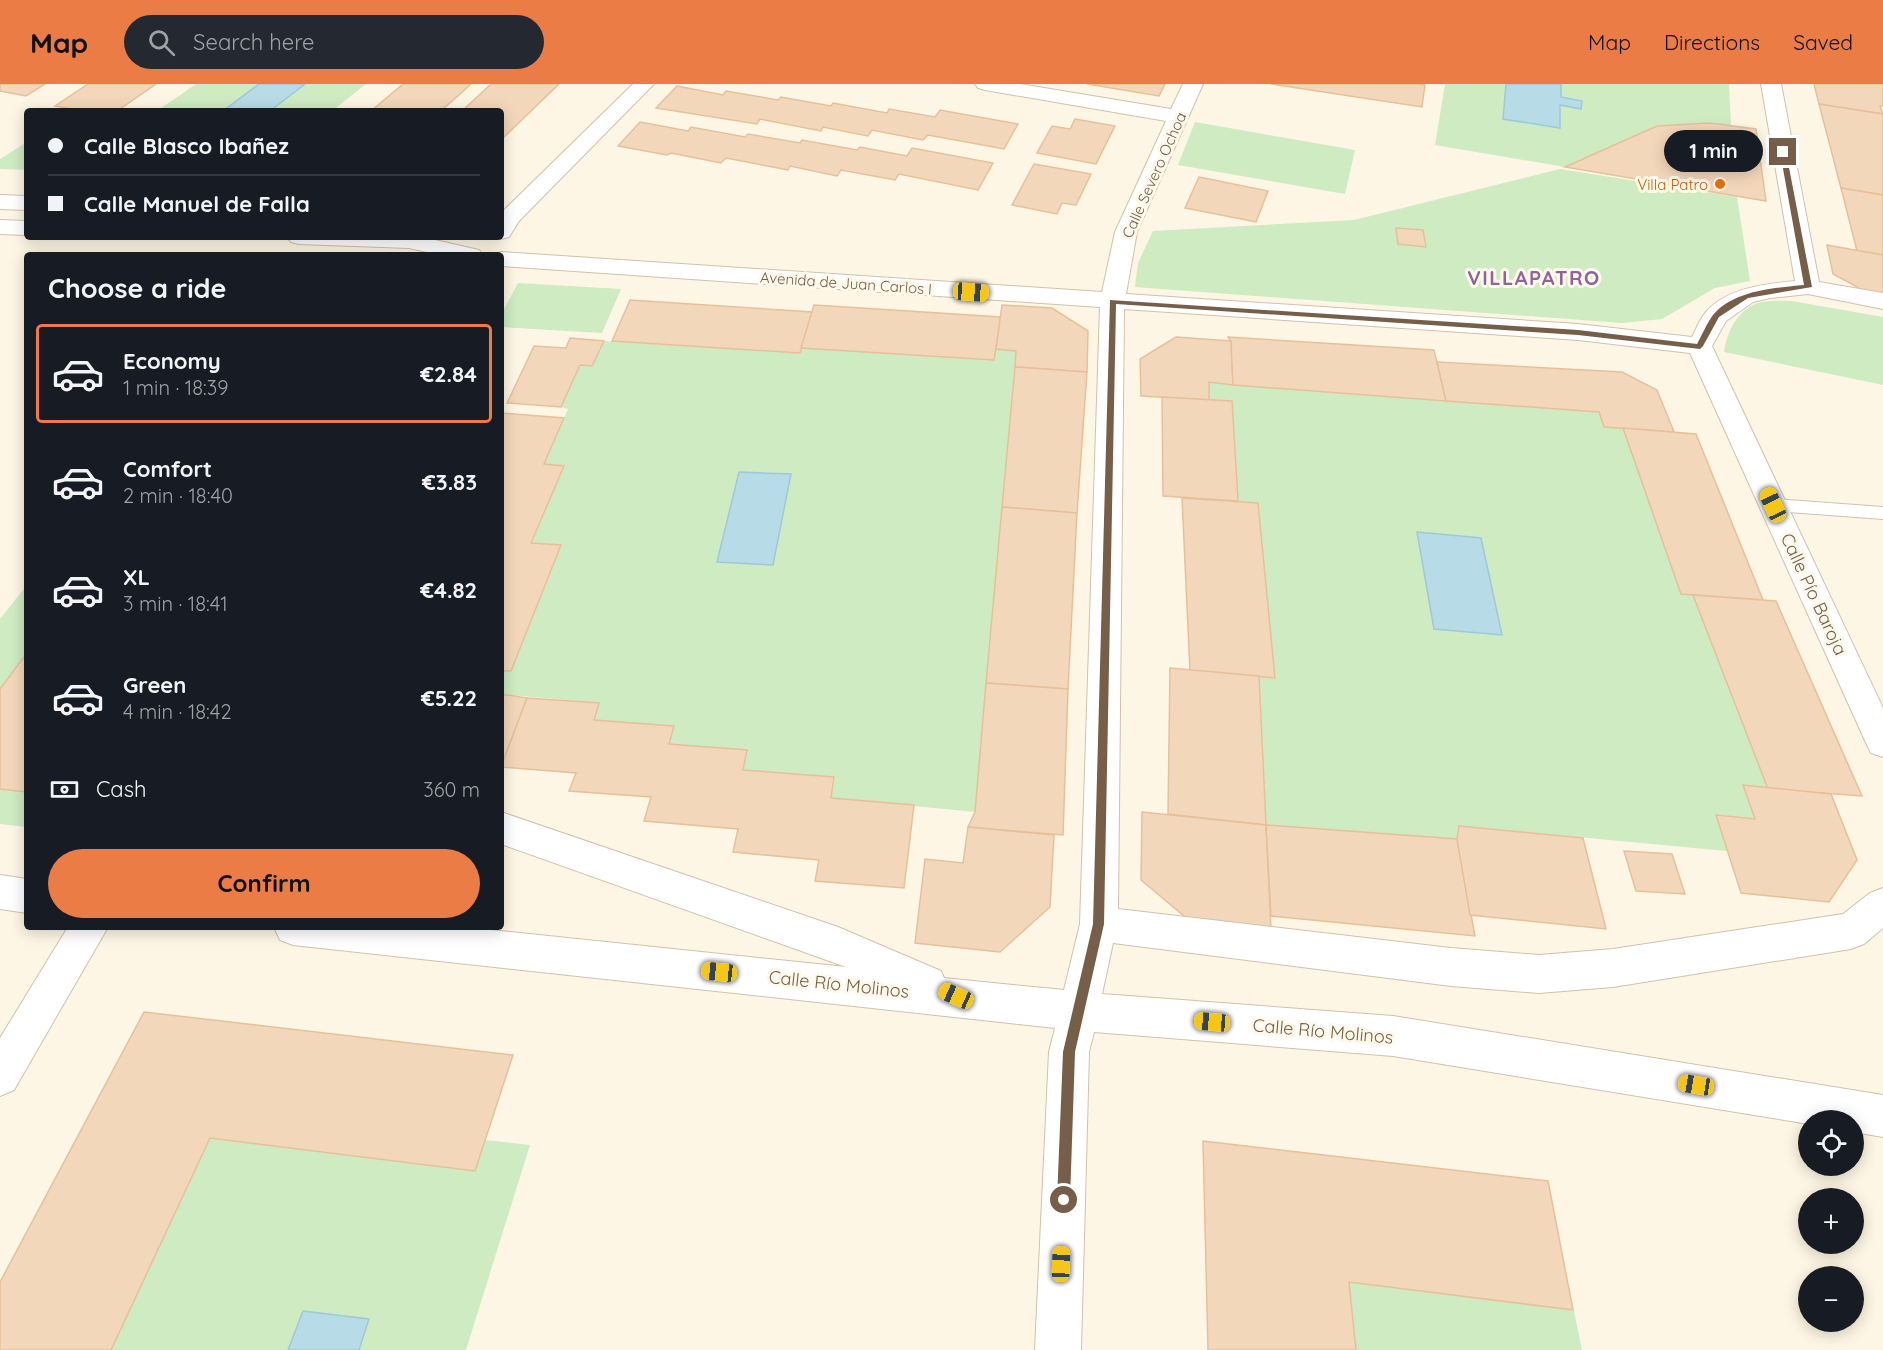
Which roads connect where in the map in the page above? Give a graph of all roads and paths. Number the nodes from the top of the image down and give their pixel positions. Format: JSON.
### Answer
{"nodes":[{"id":1,"x":644,"y":84,"type":"edge"},
{"id":2,"x":985,"y":84,"type":"edge"},
{"id":3,"x":1193,"y":84,"type":"edge"},
{"id":4,"x":1771,"y":84,"type":"edge"},
{"id":5,"x":1180,"y":117,"type":"junction"},
{"id":6,"x":0,"y":202,"type":"edge"},
{"id":7,"x":24,"y":203,"type":"edge"},
{"id":8,"x":504,"y":225,"type":"edge"},
{"id":9,"x":0,"y":227,"type":"edge"},
{"id":10,"x":24,"y":228,"type":"edge"},
{"id":11,"x":409,"y":240,"type":"edge"},
{"id":12,"x":459,"y":252,"type":"edge"},
{"id":13,"x":504,"y":259,"type":"edge"},
{"id":14,"x":1808,"y":287,"type":"junction"},
{"id":15,"x":1883,"y":301,"type":"edge"},
{"id":16,"x":1112,"y":302,"type":"junction"},
{"id":17,"x":1700,"y":346,"type":"junction"},
{"id":18,"x":1773,"y":505,"type":"junction"},
{"id":19,"x":1883,"y":513,"type":"edge"},
{"id":20,"x":1883,"y":743,"type":"edge"},
{"id":21,"x":504,"y":829,"type":"edge"},
{"id":22,"x":0,"y":892,"type":"edge"},
{"id":23,"x":24,"y":896,"type":"edge"},
{"id":24,"x":1883,"y":905,"type":"edge"},
{"id":25,"x":1099,"y":924,"type":"junction"},
{"id":26,"x":87,"y":930,"type":"edge"},
{"id":27,"x":322,"y":930,"type":"edge"},
{"id":28,"x":956,"y":996,"type":"junction"},
{"id":29,"x":1077,"y":1011,"type":"junction"},
{"id":30,"x":0,"y":1076,"type":"edge"},
{"id":31,"x":1883,"y":1116,"type":"edge"},
{"id":32,"x":1058,"y":1350,"type":"edge"}],
"edges":[{"from":1,"to":8,"type":"street"},
{"from":2,"to":5,"type":"street"},
{"from":3,"to":5,"type":"street","name":"Calle Severo Ochoa"},
{"from":4,"to":14,"type":"street"},
{"from":5,"to":16,"type":"street","name":"Calle Severo Ochoa"},
{"from":6,"to":7,"type":"street"},
{"from":9,"to":10,"type":"street"},
{"from":11,"to":12,"type":"street"},
{"from":13,"to":16,"type":"street","name":"Avenida de Juan Carlos I"},
{"from":14,"to":15,"type":"street"},
{"from":14,"to":17,"type":"street"},
{"from":16,"to":17,"type":"street","name":"Avenida de Juan Carlos I"},
{"from":16,"to":25,"type":"street","name":"Calle Severo Ochoa"},
{"from":17,"to":18,"type":"street","name":"Calle Pío Baroja"},
{"from":18,"to":19,"type":"lane"},
{"from":18,"to":20,"type":"street","name":"Calle Pío Baroja"},
{"from":21,"to":28,"type":"street"},
{"from":22,"to":23,"type":"street"},
{"from":24,"to":25,"type":"street"},
{"from":25,"to":29,"type":"street","name":"Calle Severo Ochoa"},
{"from":26,"to":30,"type":"street"},
{"from":27,"to":28,"type":"street","name":"Calle Río Molinos"},
{"from":28,"to":29,"type":"street","name":"Calle Río Molinos"},
{"from":29,"to":31,"type":"street","name":"Calle Río Molinos"},
{"from":29,"to":32,"type":"street","name":"Calle Severo Ochoa"}]}
